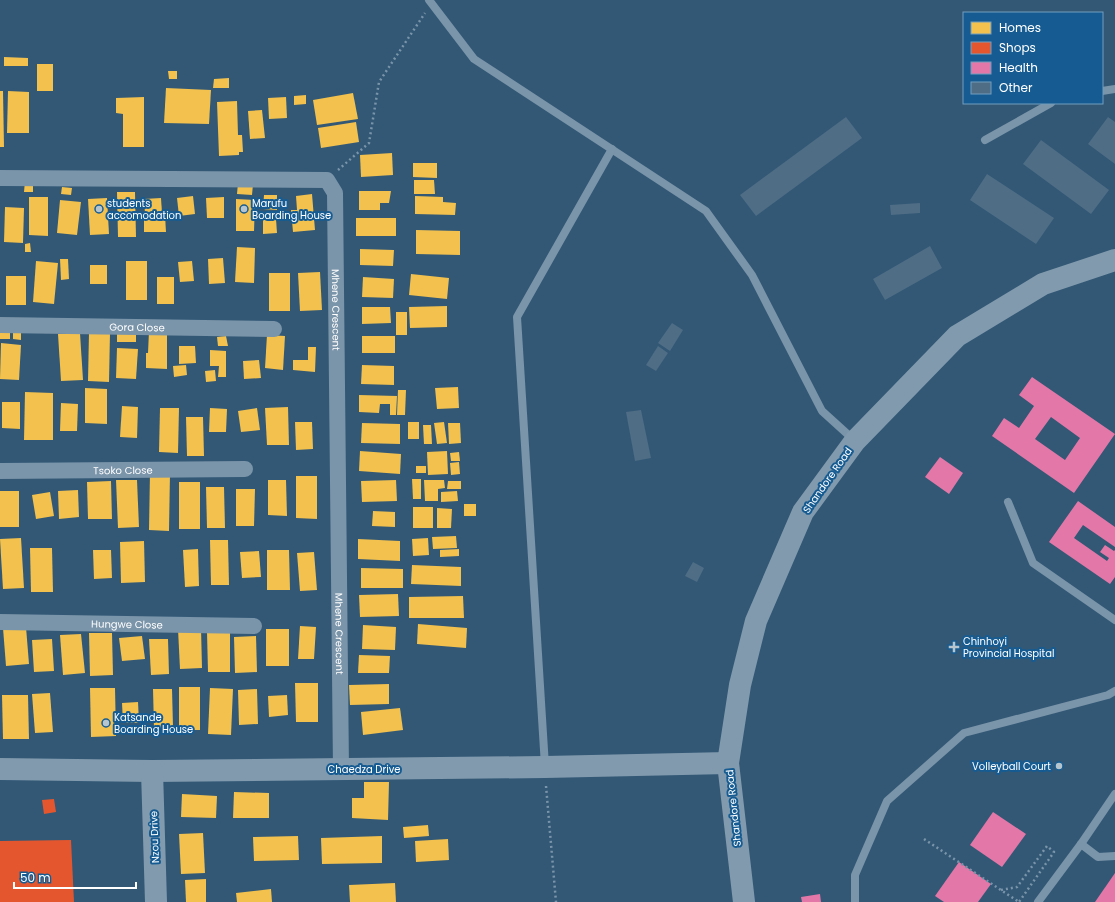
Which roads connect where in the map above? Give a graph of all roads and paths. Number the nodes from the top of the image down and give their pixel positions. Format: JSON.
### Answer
{"nodes":[{"id":1,"x":431,"y":2,"type":"edge"},
{"id":2,"x":1115,"y":88,"type":"edge"},
{"id":3,"x":1103,"y":91,"type":"edge"},
{"id":4,"x":1049,"y":104,"type":"edge"},
{"id":5,"x":985,"y":140,"type":"dead end"},
{"id":6,"x":612,"y":149,"type":"junction"},
{"id":7,"x":0,"y":178,"type":"edge"},
{"id":8,"x":327,"y":180,"type":"junction"},
{"id":9,"x":1115,"y":260,"type":"edge"},
{"id":10,"x":0,"y":325,"type":"edge"},
{"id":11,"x":274,"y":329,"type":"dead end"},
{"id":12,"x":855,"y":441,"type":"junction"},
{"id":13,"x":245,"y":470,"type":"dead end"},
{"id":14,"x":0,"y":471,"type":"edge"},
{"id":15,"x":1008,"y":502,"type":"dead end"},
{"id":16,"x":1115,"y":620,"type":"edge"},
{"id":17,"x":0,"y":622,"type":"edge"},
{"id":18,"x":254,"y":626,"type":"dead end"},
{"id":19,"x":1115,"y":691,"type":"edge"},
{"id":20,"x":728,"y":763,"type":"junction"},
{"id":21,"x":545,"y":767,"type":"junction"},
{"id":22,"x":0,"y":769,"type":"edge"},
{"id":23,"x":341,"y":769,"type":"junction"},
{"id":24,"x":152,"y":771,"type":"junction"},
{"id":25,"x":1115,"y":794,"type":"edge"},
{"id":26,"x":924,"y":839,"type":"dead end"},
{"id":27,"x":1082,"y":844,"type":"junction"},
{"id":28,"x":1115,"y":856,"type":"edge"},
{"id":29,"x":1001,"y":890,"type":"junction"},
{"id":30,"x":156,"y":902,"type":"edge"},
{"id":31,"x":556,"y":902,"type":"edge"},
{"id":32,"x":744,"y":902,"type":"edge"},
{"id":33,"x":855,"y":902,"type":"edge"},
{"id":34,"x":1019,"y":902,"type":"edge"},
{"id":35,"x":1038,"y":902,"type":"edge"}],
"edges":[{"from":1,"to":6,"type":"lane"},
{"from":1,"to":8,"type":"path"},
{"from":2,"to":3,"type":"lane"},
{"from":4,"to":5,"type":"lane"},
{"from":6,"to":12,"type":"lane"},
{"from":6,"to":21,"type":"lane"},
{"from":7,"to":8,"type":"street"},
{"from":8,"to":23,"type":"street","name":"Mhene Crescent"},
{"from":9,"to":12,"type":"street","name":"Shandore Road"},
{"from":10,"to":11,"type":"street","name":"Gora Close"},
{"from":12,"to":20,"type":"street","name":"Shandore Road"},
{"from":13,"to":14,"type":"street","name":"Tsoko Close"},
{"from":15,"to":16,"type":"lane"},
{"from":17,"to":18,"type":"street","name":"Hungwe Close"},
{"from":19,"to":33,"type":"lane"},
{"from":20,"to":21,"type":"street","name":"Chaedza Drive"},
{"from":20,"to":32,"type":"street","name":"Shandore Road"},
{"from":21,"to":23,"type":"street","name":"Chaedza Drive"},
{"from":21,"to":31,"type":"path"},
{"from":22,"to":24,"type":"street","name":"Chaedza Drive"},
{"from":23,"to":24,"type":"street","name":"Chaedza Drive"},
{"from":24,"to":30,"type":"street","name":"Nzou Drive"},
{"from":25,"to":27,"type":"lane"},
{"from":26,"to":29,"type":"path"},
{"from":27,"to":28,"type":"lane"},
{"from":27,"to":35,"type":"lane"},
{"from":29,"to":34,"type":"path"},
{"from":29,"to":34,"type":"path"}]}
